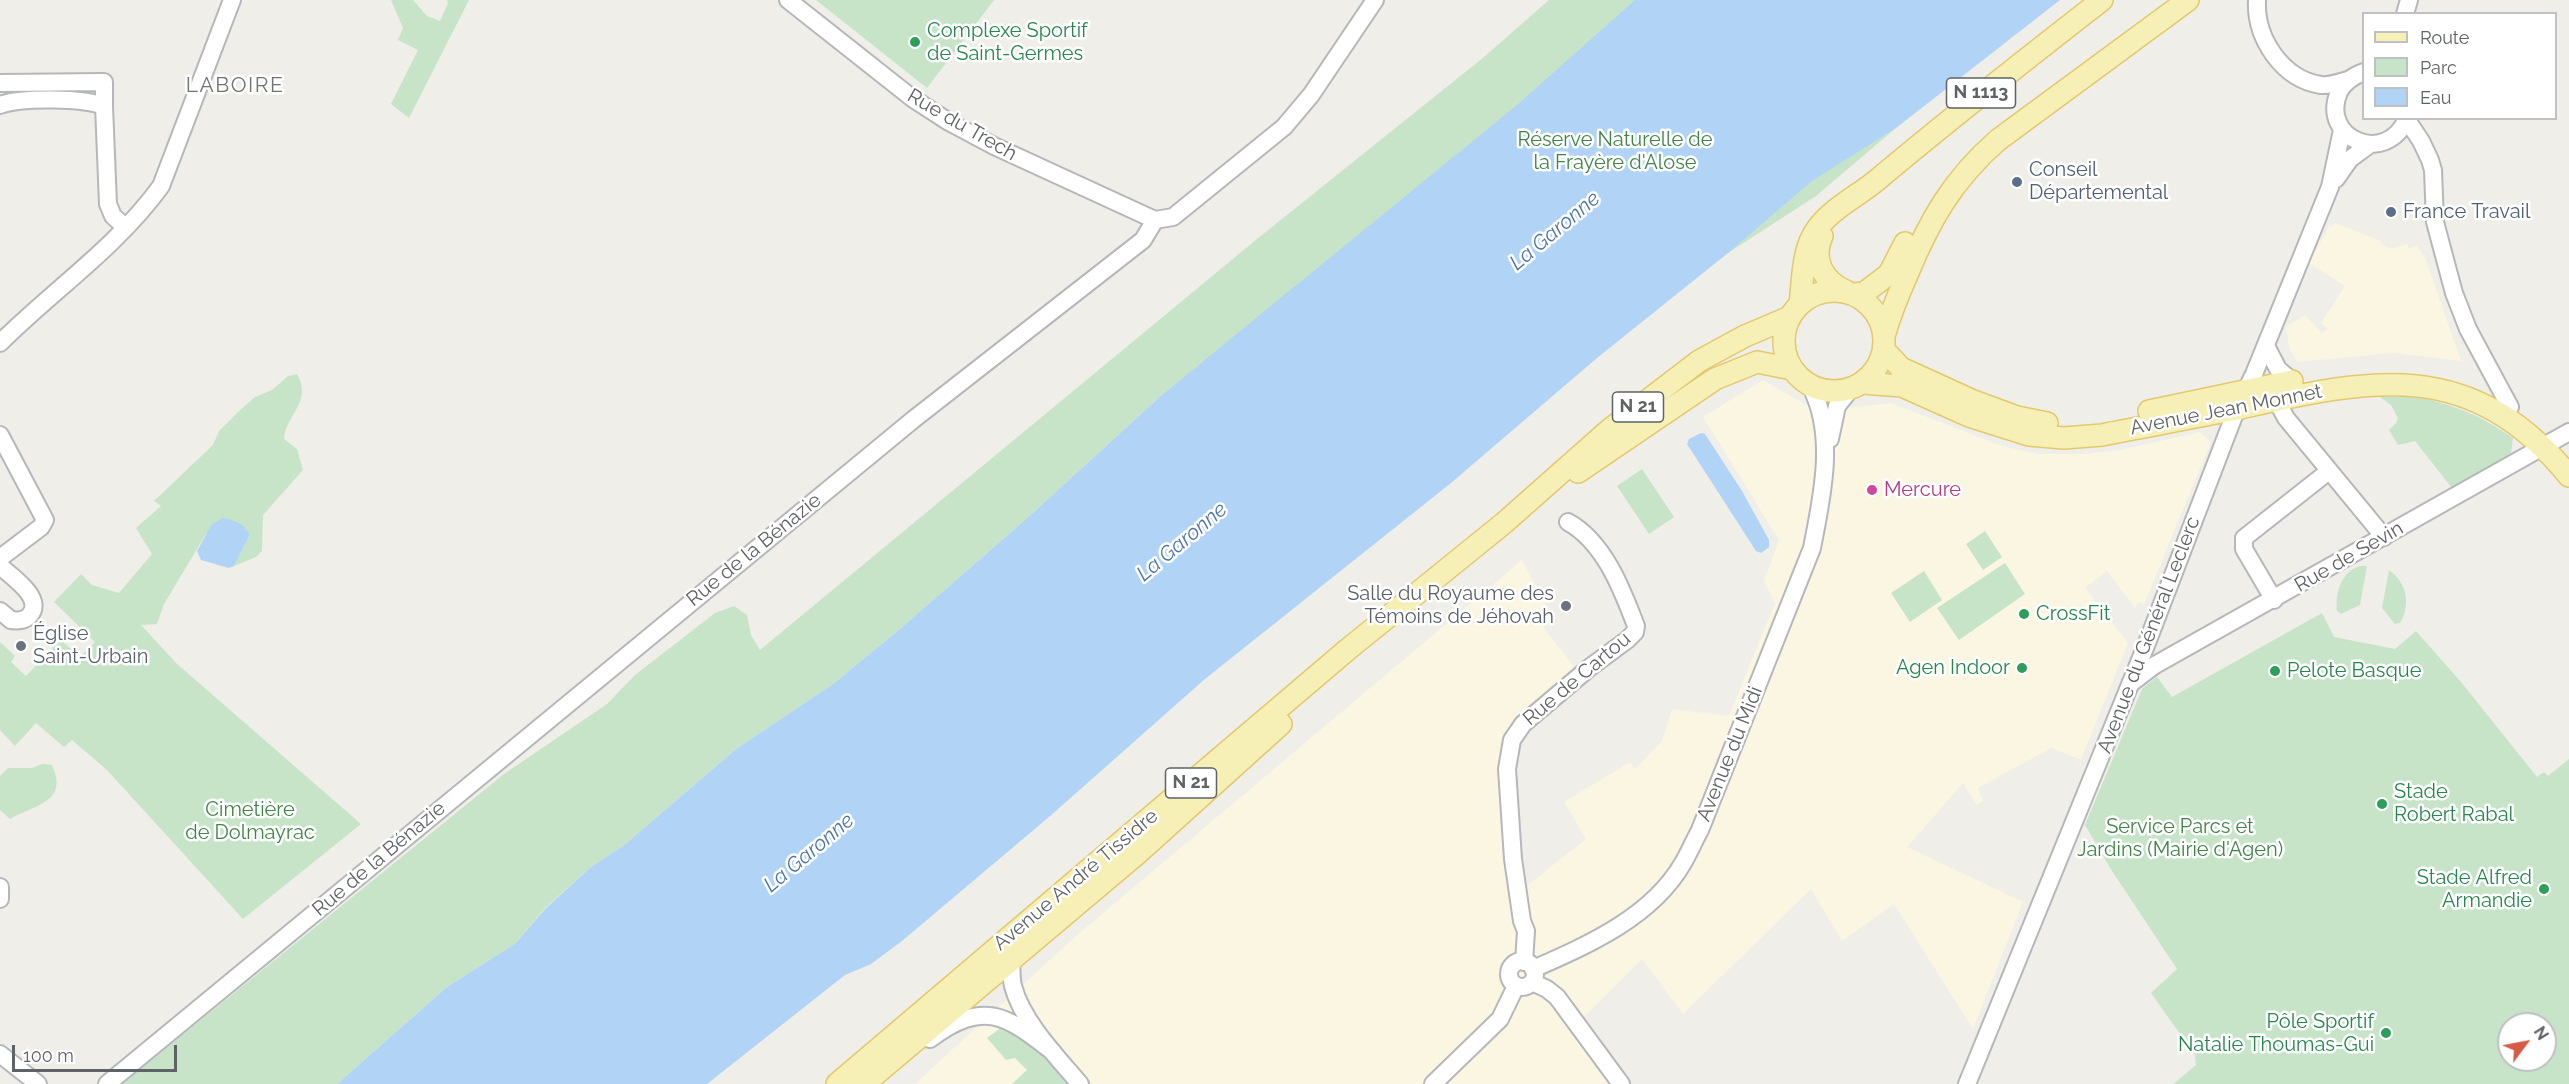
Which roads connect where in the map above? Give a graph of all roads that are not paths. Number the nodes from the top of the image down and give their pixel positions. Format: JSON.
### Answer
{"nodes":[{"id":1,"x":232,"y":0,"type":"edge"},
{"id":2,"x":788,"y":0,"type":"edge"},
{"id":3,"x":1375,"y":0,"type":"edge"},
{"id":4,"x":2102,"y":0,"type":"edge"},
{"id":5,"x":2188,"y":0,"type":"edge"},
{"id":6,"x":2257,"y":0,"type":"edge"},
{"id":7,"x":2166,"y":4,"type":"edge"},
{"id":8,"x":2356,"y":76,"type":"edge"},
{"id":9,"x":0,"y":83,"type":"edge"},
{"id":10,"x":0,"y":105,"type":"edge"},
{"id":11,"x":105,"y":106,"type":"junction"},
{"id":12,"x":2406,"y":120,"type":"edge"},
{"id":13,"x":2408,"y":120,"type":"edge"},
{"id":14,"x":2342,"y":130,"type":"junction"},
{"id":15,"x":2369,"y":145,"type":"junction"},
{"id":16,"x":2330,"y":187,"type":"junction"},
{"id":17,"x":1864,"y":191,"type":"junction"},
{"id":18,"x":1155,"y":220,"type":"junction"},
{"id":19,"x":125,"y":227,"type":"junction"},
{"id":20,"x":1850,"y":293,"type":"junction"},
{"id":21,"x":1795,"y":310,"type":"junction"},
{"id":22,"x":0,"y":343,"type":"edge"},
{"id":23,"x":1884,"y":343,"type":"junction"},
{"id":24,"x":2266,"y":346,"type":"junction"},
{"id":25,"x":1792,"y":369,"type":"junction"},
{"id":26,"x":2292,"y":381,"type":"junction"},
{"id":27,"x":1858,"y":385,"type":"junction"},
{"id":28,"x":1811,"y":387,"type":"junction"},
{"id":29,"x":2272,"y":392,"type":"junction"},
{"id":30,"x":2242,"y":399,"type":"junction"},
{"id":31,"x":2510,"y":407,"type":"junction"},
{"id":32,"x":0,"y":435,"type":"edge"},
{"id":33,"x":2560,"y":446,"type":"edge"},
{"id":34,"x":1824,"y":466,"type":"junction"},
{"id":35,"x":2329,"y":471,"type":"junction"},
{"id":36,"x":2569,"y":476,"type":"edge"},
{"id":37,"x":1568,"y":522,"type":"dead end"},
{"id":38,"x":1504,"y":524,"type":"junction"},
{"id":39,"x":2384,"y":537,"type":"junction"},
{"id":40,"x":0,"y":558,"type":"edge"},
{"id":41,"x":0,"y":566,"type":"edge"},
{"id":42,"x":2274,"y":600,"type":"junction"},
{"id":43,"x":1400,"y":609,"type":"junction"},
{"id":44,"x":0,"y":610,"type":"edge"},
{"id":45,"x":2130,"y":684,"type":"junction"},
{"id":46,"x":0,"y":887,"type":"edge"},
{"id":47,"x":0,"y":898,"type":"edge"},
{"id":48,"x":1011,"y":962,"type":"junction"},
{"id":49,"x":1530,"y":971,"type":"junction"},
{"id":50,"x":1516,"y":986,"type":"junction"},
{"id":51,"x":1053,"y":1052,"type":"junction"},
{"id":52,"x":0,"y":1054,"type":"edge"},
{"id":53,"x":38,"y":1084,"type":"edge"},
{"id":54,"x":106,"y":1084,"type":"edge"},
{"id":55,"x":837,"y":1084,"type":"edge"},
{"id":56,"x":864,"y":1084,"type":"edge"},
{"id":57,"x":869,"y":1084,"type":"edge"},
{"id":58,"x":1080,"y":1084,"type":"edge"},
{"id":59,"x":1433,"y":1084,"type":"edge"},
{"id":60,"x":1621,"y":1084,"type":"edge"},
{"id":61,"x":1967,"y":1084,"type":"edge"}],
"edges":[{"from":1,"to":19,"type":"street"},
{"from":2,"to":18,"type":"street","name":"Rue du Trech"},
{"from":3,"to":18,"type":"street"},
{"from":4,"to":17,"type":"main road","number":"N 1113"},
{"from":5,"to":23,"type":"main road"},
{"from":6,"to":8,"type":"street"},
{"from":7,"to":20,"type":"main road"},
{"from":8,"to":14,"type":"street"},
{"from":9,"to":11,"type":"street"},
{"from":10,"to":11,"type":"street"},
{"from":11,"to":19,"type":"street"},
{"from":12,"to":15,"type":"street","name":"Avenue du Général Leclerc"},
{"from":13,"to":31,"type":"street"},
{"from":14,"to":15,"type":"street"},
{"from":14,"to":16,"type":"street","name":"Avenue du Général Leclerc"},
{"from":15,"to":16,"type":"street","name":"Avenue du Général Leclerc"},
{"from":16,"to":24,"type":"street","name":"Avenue du Général Leclerc"},
{"from":17,"to":20,"type":"main road","number":"N 1113"},
{"from":17,"to":21,"type":"main road","number":"N 1113"},
{"from":18,"to":54,"type":"street","name":"Rue de la Bénazie"},
{"from":19,"to":22,"type":"street"},
{"from":20,"to":21,"type":"main road"},
{"from":20,"to":23,"type":"main road"},
{"from":21,"to":25,"type":"main road"},
{"from":21,"to":38,"type":"main road","name":"Avenue André Tissidre","number":"N 21"},
{"from":23,"to":27,"type":"main road"},
{"from":23,"to":30,"type":"main road","name":"Avenue Jean Monnet"},
{"from":24,"to":26,"type":"street"},
{"from":24,"to":30,"type":"street","name":"Avenue du Général Leclerc"},
{"from":25,"to":28,"type":"main road"},
{"from":25,"to":38,"type":"main road","name":"Avenue André Tissidre","number":"N 21"},
{"from":26,"to":29,"type":"main road","name":"Avenue Jean Monnet"},
{"from":26,"to":31,"type":"main road","name":"Avenue Jean Monnet"},
{"from":27,"to":28,"type":"main road"},
{"from":27,"to":30,"type":"main road","name":"Avenue Jean Monnet"},
{"from":27,"to":34,"type":"street","name":"Avenue du Midi"},
{"from":28,"to":34,"type":"street","name":"Avenue du Midi"},
{"from":29,"to":30,"type":"main road","name":"Avenue Jean Monnet"},
{"from":29,"to":33,"type":"main road","name":"Avenue Jean Monnet"},
{"from":29,"to":35,"type":"street"},
{"from":30,"to":45,"type":"street","name":"Avenue du Général Leclerc"},
{"from":31,"to":33,"type":"main road","name":"Avenue Jean Monnet"},
{"from":32,"to":40,"type":"street"},
{"from":33,"to":36,"type":"main road","name":"Avenue Jean Monnet"},
{"from":33,"to":39,"type":"street","name":"Rue de Sevin"},
{"from":34,"to":49,"type":"street","name":"Avenue du Midi"},
{"from":35,"to":39,"type":"street"},
{"from":35,"to":42,"type":"street"},
{"from":37,"to":49,"type":"street","name":"Rue de Cartou"},
{"from":38,"to":43,"type":"main road","name":"Avenue André Tissidre"},
{"from":39,"to":42,"type":"street","name":"Rue de Sevin"},
{"from":41,"to":44,"type":"street"},
{"from":42,"to":45,"type":"street","name":"Rue de Sevin"},
{"from":43,"to":48,"type":"main road","name":"Avenue André Tissidre","number":"N 21"},
{"from":43,"to":55,"type":"main road","name":"Avenue André Tissidre","number":"N 21"},
{"from":45,"to":61,"type":"street","name":"Avenue du Général Leclerc"},
{"from":46,"to":47,"type":"street"},
{"from":48,"to":51,"type":"street"},
{"from":48,"to":56,"type":"main road","name":"Avenue André Tissidre","number":"N 21"},
{"from":49,"to":50,"type":"street"},
{"from":49,"to":50,"type":"street"},
{"from":49,"to":60,"type":"street"},
{"from":50,"to":59,"type":"street"},
{"from":51,"to":57,"type":"street"},
{"from":51,"to":58,"type":"street"},
{"from":52,"to":53,"type":"street"}]}
